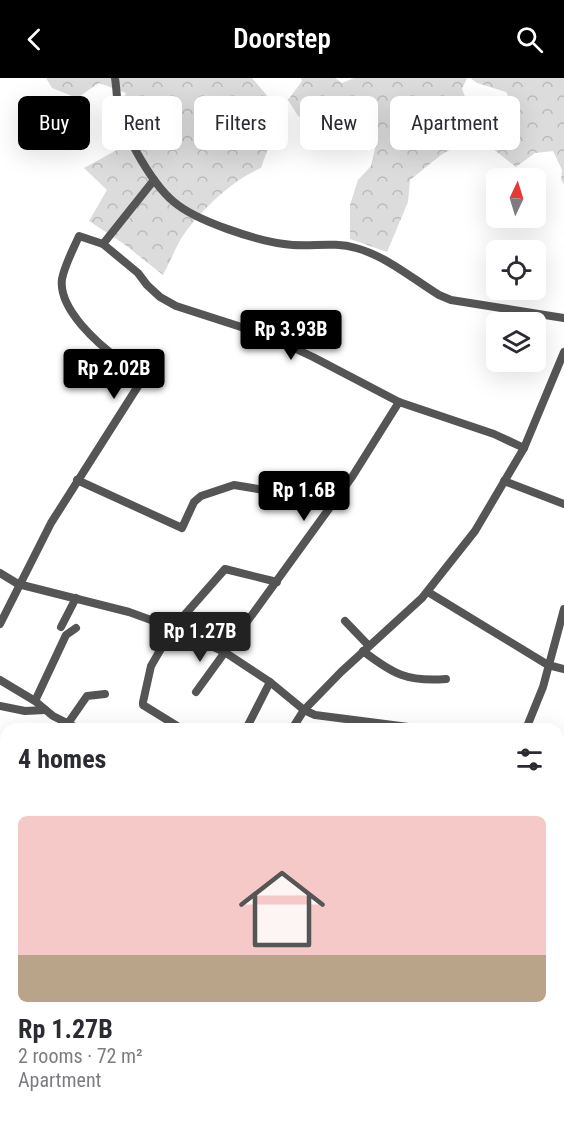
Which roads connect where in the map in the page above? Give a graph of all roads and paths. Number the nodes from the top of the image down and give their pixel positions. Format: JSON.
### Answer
{"nodes":[{"id":1,"x":115,"y":78,"type":"edge"},
{"id":2,"x":154,"y":180,"type":"junction"},
{"id":3,"x":103,"y":243,"type":"junction"},
{"id":4,"x":564,"y":318,"type":"edge"},
{"id":5,"x":564,"y":352,"type":"edge"},
{"id":6,"x":399,"y":402,"type":"junction"},
{"id":7,"x":524,"y":448,"type":"junction"},
{"id":8,"x":77,"y":480,"type":"junction"},
{"id":9,"x":504,"y":481,"type":"junction"},
{"id":10,"x":333,"y":504,"type":"junction"},
{"id":11,"x":564,"y":504,"type":"edge"},
{"id":12,"x":0,"y":573,"type":"edge"},
{"id":13,"x":277,"y":582,"type":"junction"},
{"id":14,"x":18,"y":584,"type":"junction"},
{"id":15,"x":428,"y":592,"type":"junction"},
{"id":16,"x":76,"y":598,"type":"junction"},
{"id":17,"x":564,"y":609,"type":"edge"},
{"id":18,"x":345,"y":621,"type":"dead end"},
{"id":19,"x":0,"y":624,"type":"edge"},
{"id":20,"x":173,"y":628,"type":"junction"},
{"id":21,"x":366,"y":649,"type":"junction"},
{"id":22,"x":224,"y":651,"type":"junction"},
{"id":23,"x":548,"y":665,"type":"junction"},
{"id":24,"x":564,"y":669,"type":"edge"},
{"id":25,"x":446,"y":679,"type":"dead end"},
{"id":26,"x":0,"y":680,"type":"edge"},
{"id":27,"x":270,"y":682,"type":"junction"},
{"id":28,"x":196,"y":692,"type":"dead end"},
{"id":29,"x":105,"y":694,"type":"dead end"},
{"id":30,"x":35,"y":701,"type":"junction"},
{"id":31,"x":0,"y":706,"type":"edge"},
{"id":32,"x":45,"y":710,"type":"junction"},
{"id":33,"x":304,"y":710,"type":"junction"},
{"id":34,"x":61,"y":723,"type":"edge"},
{"id":35,"x":69,"y":723,"type":"edge"},
{"id":36,"x":172,"y":723,"type":"edge"},
{"id":37,"x":249,"y":723,"type":"edge"},
{"id":38,"x":296,"y":723,"type":"edge"},
{"id":39,"x":377,"y":723,"type":"edge"},
{"id":40,"x":528,"y":723,"type":"edge"}],
"edges":[{"from":1,"to":2,"type":"street"},
{"from":2,"to":3,"type":"street"},
{"from":2,"to":4,"type":"street"},
{"from":3,"to":6,"type":"street"},
{"from":3,"to":8,"type":"street"},
{"from":5,"to":7,"type":"street"},
{"from":6,"to":7,"type":"street"},
{"from":6,"to":10,"type":"street"},
{"from":7,"to":9,"type":"street"},
{"from":8,"to":10,"type":"street"},
{"from":8,"to":14,"type":"street"},
{"from":9,"to":11,"type":"street"},
{"from":9,"to":15,"type":"street"},
{"from":10,"to":13,"type":"street"},
{"from":12,"to":14,"type":"street"},
{"from":13,"to":20,"type":"street"},
{"from":13,"to":22,"type":"street"},
{"from":14,"to":16,"type":"street"},
{"from":14,"to":19,"type":"street"},
{"from":15,"to":21,"type":"street"},
{"from":15,"to":23,"type":"street"},
{"from":16,"to":20,"type":"street"},
{"from":16,"to":30,"type":"street"},
{"from":17,"to":23,"type":"street"},
{"from":18,"to":21,"type":"street"},
{"from":20,"to":22,"type":"street"},
{"from":20,"to":36,"type":"street"},
{"from":21,"to":25,"type":"street"},
{"from":21,"to":33,"type":"street"},
{"from":22,"to":27,"type":"street"},
{"from":22,"to":28,"type":"street"},
{"from":23,"to":24,"type":"street"},
{"from":23,"to":40,"type":"street"},
{"from":26,"to":30,"type":"street"},
{"from":27,"to":33,"type":"street"},
{"from":27,"to":37,"type":"street"},
{"from":29,"to":35,"type":"street"},
{"from":30,"to":32,"type":"street"},
{"from":31,"to":32,"type":"street"},
{"from":32,"to":34,"type":"street"},
{"from":33,"to":38,"type":"street"},
{"from":33,"to":39,"type":"street"}]}
